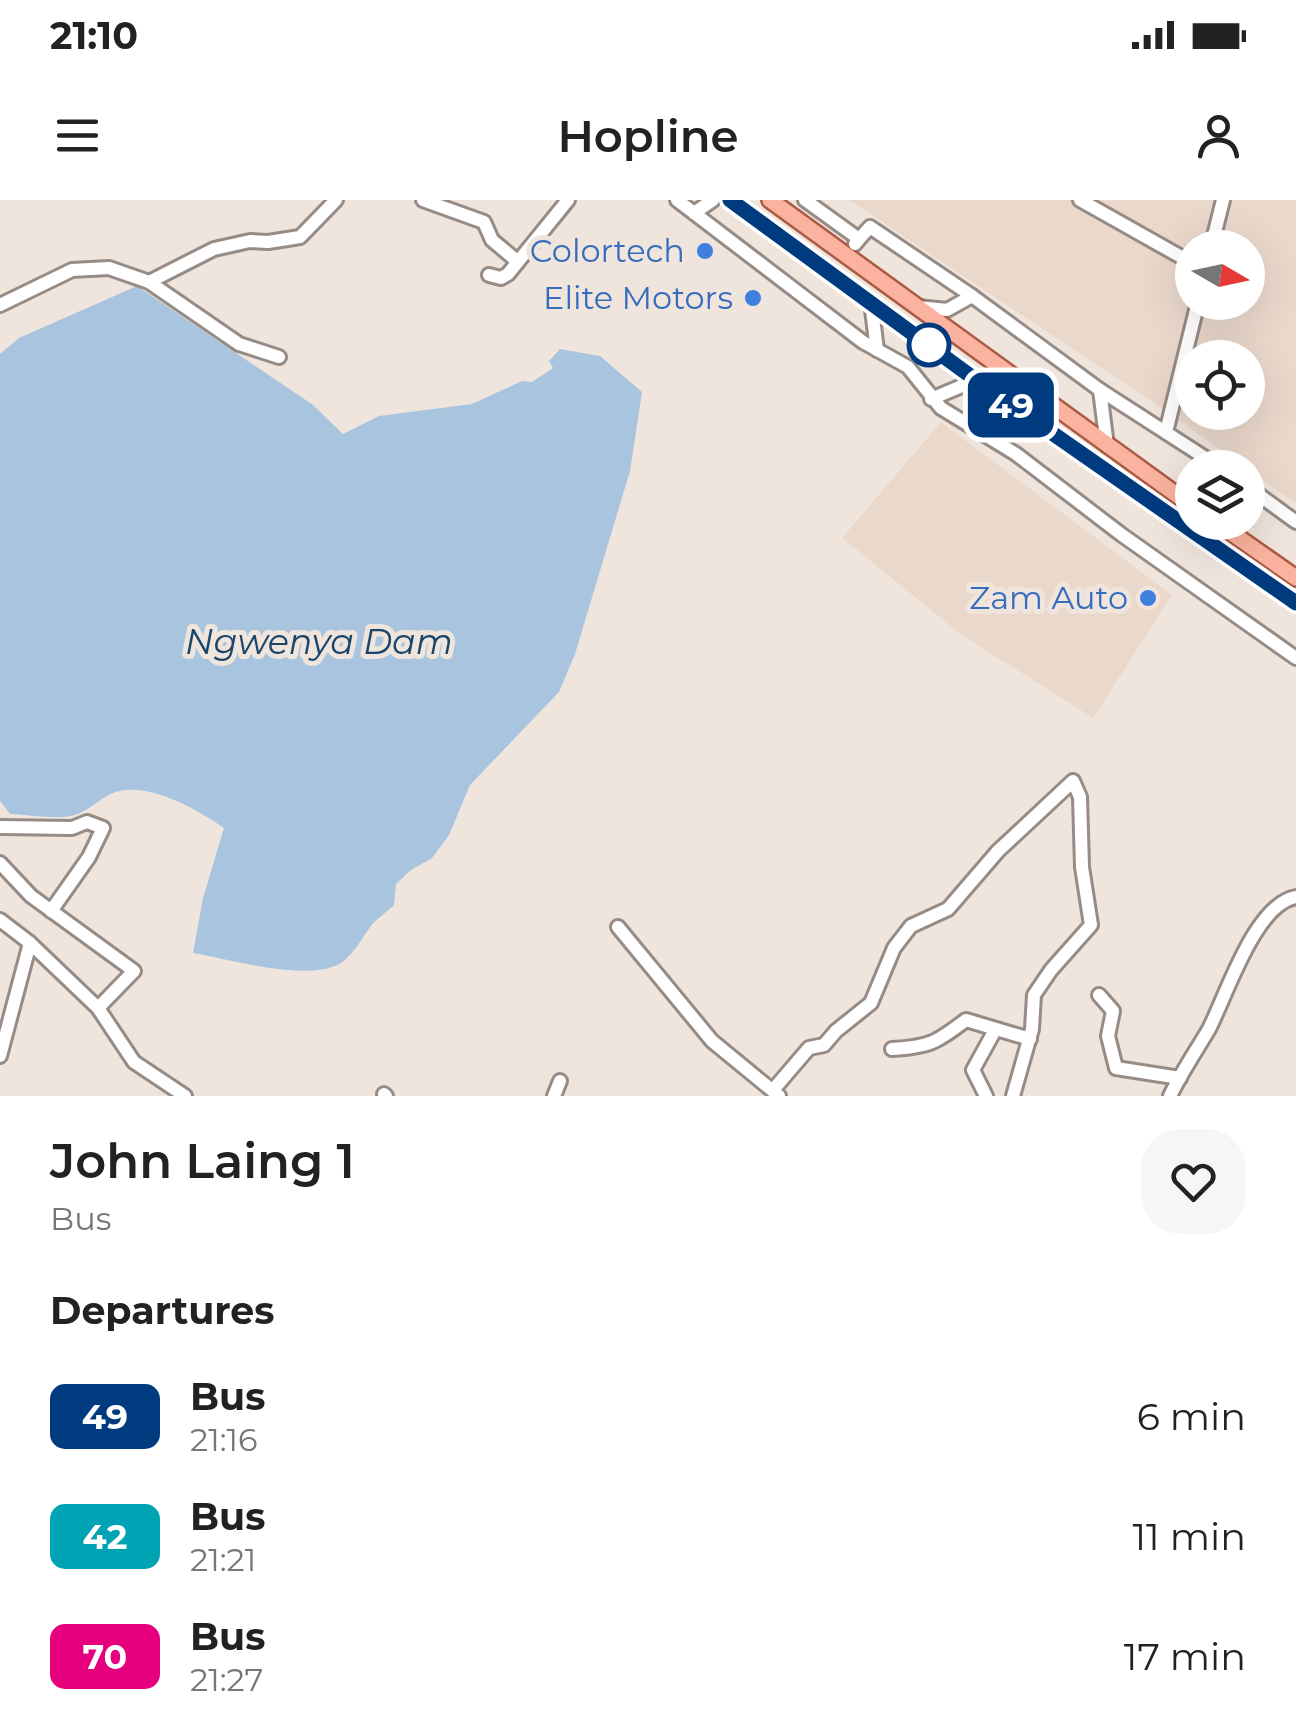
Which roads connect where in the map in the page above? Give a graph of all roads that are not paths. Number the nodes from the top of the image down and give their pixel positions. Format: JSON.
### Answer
{"nodes":[{"id":1,"x":336,"y":200,"type":"edge"},
{"id":2,"x":424,"y":200,"type":"edge"},
{"id":3,"x":568,"y":200,"type":"edge"},
{"id":4,"x":677,"y":200,"type":"edge"},
{"id":5,"x":713,"y":200,"type":"edge"},
{"id":6,"x":730,"y":200,"type":"edge"},
{"id":7,"x":770,"y":200,"type":"edge"},
{"id":8,"x":805,"y":200,"type":"edge"},
{"id":9,"x":1080,"y":200,"type":"edge"},
{"id":10,"x":1223,"y":200,"type":"edge"},
{"id":11,"x":694,"y":214,"type":"junction"},
{"id":12,"x":1216,"y":230,"type":"edge"},
{"id":13,"x":859,"y":239,"type":"junction"},
{"id":14,"x":1175,"y":254,"type":"edge"},
{"id":15,"x":847,"y":256,"type":"junction"},
{"id":16,"x":518,"y":261,"type":"junction"},
{"id":17,"x":490,"y":275,"type":"dead end"},
{"id":18,"x":149,"y":282,"type":"junction"},
{"id":19,"x":972,"y":296,"type":"junction"},
{"id":20,"x":871,"y":302,"type":"junction"},
{"id":21,"x":0,"y":305,"type":"edge"},
{"id":22,"x":916,"y":306,"type":"junction"},
{"id":23,"x":1194,"y":320,"type":"edge"},
{"id":24,"x":877,"y":350,"type":"junction"},
{"id":25,"x":280,"y":357,"type":"dead end"},
{"id":26,"x":976,"y":380,"type":"junction"},
{"id":27,"x":1100,"y":390,"type":"junction"},
{"id":28,"x":931,"y":399,"type":"junction"},
{"id":29,"x":1166,"y":432,"type":"junction"},
{"id":30,"x":1107,"y":446,"type":"junction"},
{"id":31,"x":1193,"y":450,"type":"edge"},
{"id":32,"x":1175,"y":494,"type":"edge"},
{"id":33,"x":1265,"y":499,"type":"edge"},
{"id":34,"x":1296,"y":522,"type":"edge"},
{"id":35,"x":1242,"y":540,"type":"edge"},
{"id":36,"x":1296,"y":578,"type":"edge"},
{"id":37,"x":1296,"y":604,"type":"edge"},
{"id":38,"x":1296,"y":658,"type":"edge"},
{"id":39,"x":0,"y":827,"type":"edge"},
{"id":40,"x":0,"y":863,"type":"edge"},
{"id":41,"x":1296,"y":897,"type":"edge"},
{"id":42,"x":51,"y":911,"type":"junction"},
{"id":43,"x":0,"y":920,"type":"edge"},
{"id":44,"x":618,"y":927,"type":"dead end"},
{"id":45,"x":30,"y":943,"type":"junction"},
{"id":46,"x":1099,"y":994,"type":"dead end"},
{"id":47,"x":98,"y":1008,"type":"junction"},
{"id":48,"x":995,"y":1030,"type":"junction"},
{"id":49,"x":1030,"y":1039,"type":"junction"},
{"id":50,"x":892,"y":1049,"type":"dead end"},
{"id":51,"x":0,"y":1056,"type":"edge"},
{"id":52,"x":1180,"y":1078,"type":"junction"},
{"id":53,"x":560,"y":1081,"type":"dead end"},
{"id":54,"x":776,"y":1093,"type":"edge"},
{"id":55,"x":185,"y":1096,"type":"edge"},
{"id":56,"x":554,"y":1096,"type":"edge"},
{"id":57,"x":986,"y":1096,"type":"edge"},
{"id":58,"x":1013,"y":1096,"type":"edge"},
{"id":59,"x":1170,"y":1096,"type":"edge"}],
"edges":[{"from":1,"to":18,"type":"street"},
{"from":2,"to":16,"type":"street"},
{"from":3,"to":16,"type":"street"},
{"from":4,"to":11,"type":"street"},
{"from":5,"to":11,"type":"street"},
{"from":6,"to":20,"type":"main road"},
{"from":7,"to":15,"type":"main road"},
{"from":8,"to":13,"type":"street"},
{"from":9,"to":14,"type":"street"},
{"from":10,"to":12,"type":"street"},
{"from":11,"to":24,"type":"street"},
{"from":13,"to":15,"type":"street"},
{"from":13,"to":19,"type":"street"},
{"from":15,"to":22,"type":"main road"},
{"from":16,"to":17,"type":"street"},
{"from":18,"to":21,"type":"street"},
{"from":18,"to":25,"type":"street"},
{"from":19,"to":22,"type":"street"},
{"from":19,"to":27,"type":"street"},
{"from":20,"to":24,"type":"street"},
{"from":20,"to":26,"type":"main road"},
{"from":22,"to":30,"type":"main road"},
{"from":23,"to":29,"type":"street"},
{"from":24,"to":28,"type":"street"},
{"from":26,"to":28,"type":"street"},
{"from":26,"to":37,"type":"main road"},
{"from":27,"to":29,"type":"street"},
{"from":27,"to":30,"type":"street"},
{"from":28,"to":38,"type":"street"},
{"from":29,"to":31,"type":"street"},
{"from":30,"to":32,"type":"main road"},
{"from":33,"to":34,"type":"street"},
{"from":35,"to":36,"type":"main road"},
{"from":39,"to":42,"type":"street"},
{"from":40,"to":42,"type":"street"},
{"from":41,"to":52,"type":"street"},
{"from":42,"to":47,"type":"street"},
{"from":43,"to":45,"type":"street"},
{"from":44,"to":54,"type":"street"},
{"from":45,"to":47,"type":"street"},
{"from":45,"to":51,"type":"street"},
{"from":46,"to":52,"type":"street"},
{"from":47,"to":55,"type":"street"},
{"from":48,"to":49,"type":"street"},
{"from":48,"to":50,"type":"street"},
{"from":48,"to":57,"type":"street"},
{"from":49,"to":54,"type":"street"},
{"from":49,"to":58,"type":"street"},
{"from":52,"to":59,"type":"street"},
{"from":53,"to":56,"type":"street"}]}
